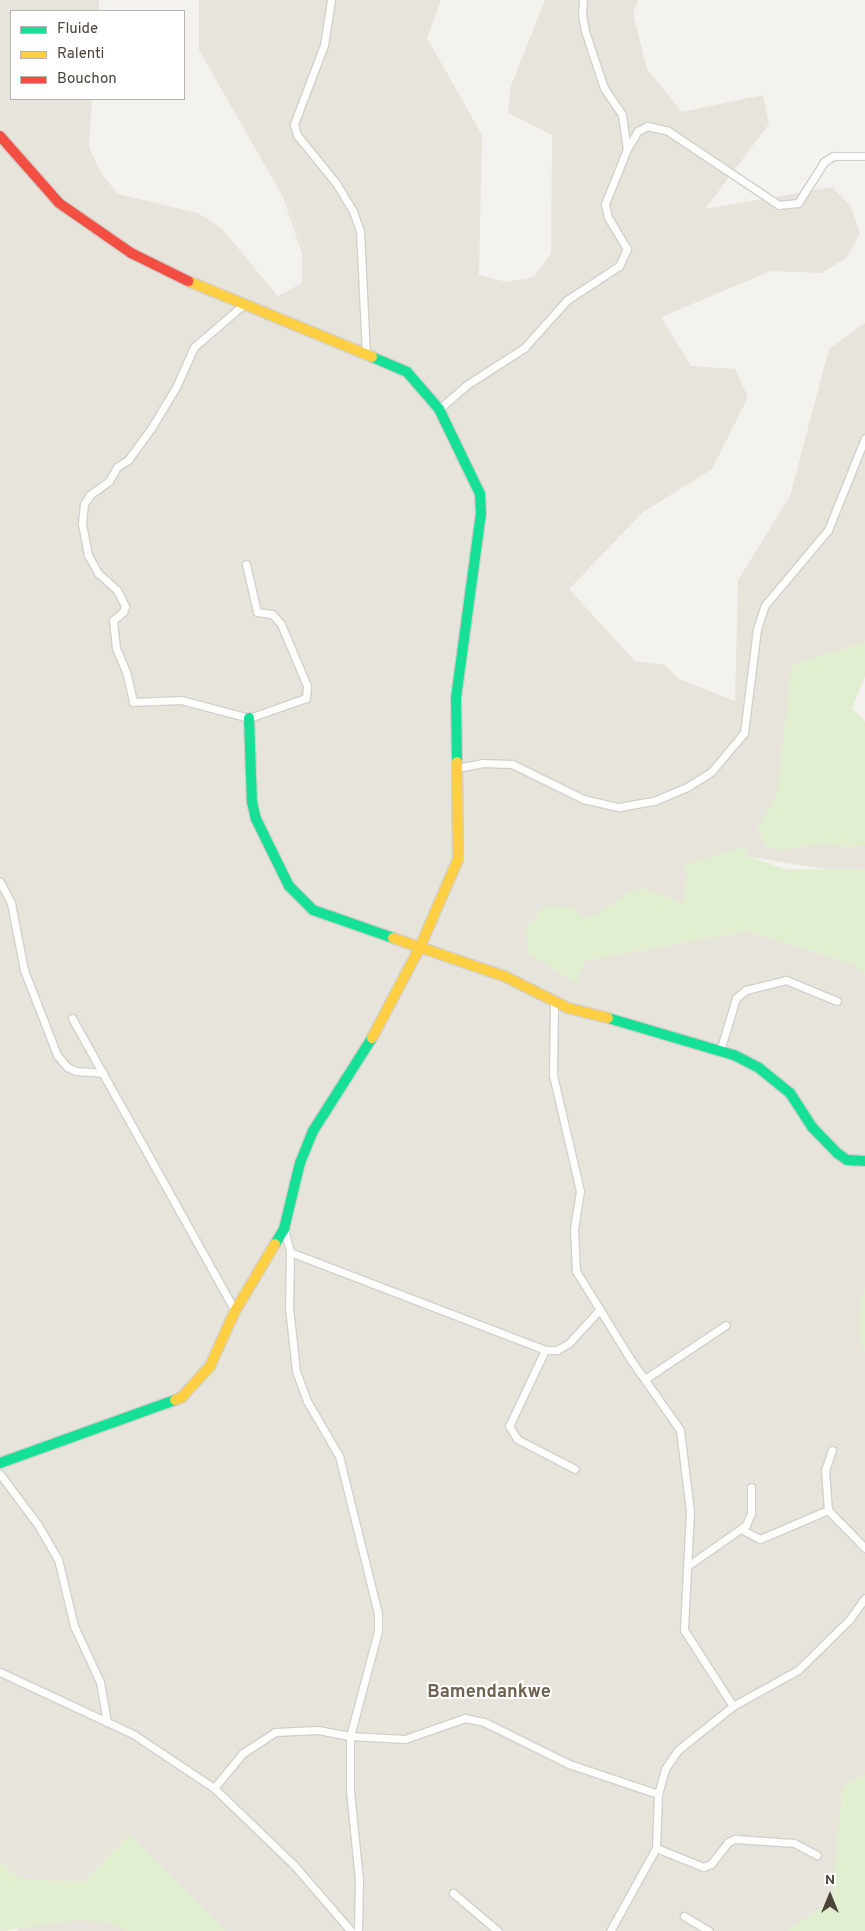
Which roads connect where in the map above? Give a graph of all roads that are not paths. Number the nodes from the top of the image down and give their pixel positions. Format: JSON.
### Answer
{"nodes":[{"id":1,"x":331,"y":0,"type":"edge"},
{"id":2,"x":583,"y":0,"type":"edge"},
{"id":3,"x":0,"y":136,"type":"edge"},
{"id":4,"x":627,"y":149,"type":"junction"},
{"id":5,"x":865,"y":156,"type":"edge"},
{"id":6,"x":244,"y":304,"type":"junction"},
{"id":7,"x":366,"y":353,"type":"junction"},
{"id":8,"x":439,"y":409,"type":"junction"},
{"id":9,"x":865,"y":438,"type":"edge"},
{"id":10,"x":246,"y":564,"type":"dead end"},
{"id":11,"x":249,"y":718,"type":"junction"},
{"id":12,"x":457,"y":768,"type":"junction"},
{"id":13,"x":0,"y":882,"type":"edge"},
{"id":14,"x":420,"y":947,"type":"junction"},
{"id":15,"x":837,"y":1001,"type":"dead end"},
{"id":16,"x":554,"y":1003,"type":"junction"},
{"id":17,"x":72,"y":1018,"type":"dead end"},
{"id":18,"x":720,"y":1051,"type":"junction"},
{"id":19,"x":103,"y":1073,"type":"junction"},
{"id":20,"x":865,"y":1162,"type":"edge"},
{"id":21,"x":284,"y":1229,"type":"junction"},
{"id":22,"x":290,"y":1252,"type":"junction"},
{"id":23,"x":600,"y":1309,"type":"junction"},
{"id":24,"x":235,"y":1311,"type":"junction"},
{"id":25,"x":726,"y":1325,"type":"dead end"},
{"id":26,"x":545,"y":1350,"type":"junction"},
{"id":27,"x":645,"y":1379,"type":"junction"},
{"id":28,"x":832,"y":1450,"type":"dead end"},
{"id":29,"x":0,"y":1464,"type":"edge"},
{"id":30,"x":575,"y":1469,"type":"dead end"},
{"id":31,"x":0,"y":1474,"type":"edge"},
{"id":32,"x":751,"y":1488,"type":"dead end"},
{"id":33,"x":828,"y":1510,"type":"junction"},
{"id":34,"x":741,"y":1529,"type":"junction"},
{"id":35,"x":865,"y":1548,"type":"edge"},
{"id":36,"x":690,"y":1565,"type":"junction"},
{"id":37,"x":865,"y":1598,"type":"edge"},
{"id":38,"x":0,"y":1672,"type":"edge"},
{"id":39,"x":733,"y":1706,"type":"junction"},
{"id":40,"x":107,"y":1722,"type":"junction"},
{"id":41,"x":350,"y":1736,"type":"junction"},
{"id":42,"x":214,"y":1788,"type":"junction"},
{"id":43,"x":658,"y":1794,"type":"junction"},
{"id":44,"x":656,"y":1848,"type":"junction"},
{"id":45,"x":817,"y":1855,"type":"dead end"},
{"id":46,"x":453,"y":1893,"type":"dead end"},
{"id":47,"x":684,"y":1916,"type":"dead end"},
{"id":48,"x":351,"y":1931,"type":"edge"},
{"id":49,"x":358,"y":1931,"type":"edge"},
{"id":50,"x":498,"y":1931,"type":"edge"},
{"id":51,"x":610,"y":1931,"type":"edge"},
{"id":52,"x":710,"y":1931,"type":"edge"}],
"edges":[{"from":1,"to":7,"type":"street"},
{"from":2,"to":4,"type":"street"},
{"from":3,"to":6,"type":"street"},
{"from":4,"to":5,"type":"street"},
{"from":4,"to":8,"type":"street"},
{"from":6,"to":7,"type":"street"},
{"from":6,"to":11,"type":"street"},
{"from":7,"to":8,"type":"street"},
{"from":8,"to":12,"type":"street"},
{"from":9,"to":12,"type":"street"},
{"from":10,"to":11,"type":"street"},
{"from":11,"to":14,"type":"street"},
{"from":12,"to":14,"type":"street"},
{"from":13,"to":19,"type":"street"},
{"from":14,"to":16,"type":"street"},
{"from":14,"to":21,"type":"street"},
{"from":15,"to":18,"type":"street"},
{"from":16,"to":18,"type":"street"},
{"from":16,"to":23,"type":"street"},
{"from":17,"to":19,"type":"street"},
{"from":18,"to":20,"type":"street"},
{"from":19,"to":24,"type":"street"},
{"from":21,"to":22,"type":"street"},
{"from":21,"to":24,"type":"street"},
{"from":22,"to":26,"type":"street"},
{"from":22,"to":41,"type":"street"},
{"from":23,"to":26,"type":"street"},
{"from":23,"to":27,"type":"street"},
{"from":24,"to":29,"type":"street"},
{"from":25,"to":27,"type":"street"},
{"from":26,"to":30,"type":"street"},
{"from":27,"to":36,"type":"street"},
{"from":28,"to":33,"type":"street"},
{"from":31,"to":40,"type":"street"},
{"from":32,"to":34,"type":"street"},
{"from":33,"to":34,"type":"street"},
{"from":33,"to":35,"type":"street"},
{"from":34,"to":36,"type":"street"},
{"from":36,"to":39,"type":"street"},
{"from":37,"to":39,"type":"street"},
{"from":38,"to":40,"type":"street"},
{"from":39,"to":43,"type":"street"},
{"from":40,"to":42,"type":"street"},
{"from":41,"to":42,"type":"street"},
{"from":41,"to":43,"type":"street"},
{"from":41,"to":49,"type":"street"},
{"from":42,"to":48,"type":"street"},
{"from":43,"to":44,"type":"street"},
{"from":44,"to":45,"type":"street"},
{"from":44,"to":51,"type":"street"},
{"from":46,"to":50,"type":"street"},
{"from":47,"to":52,"type":"street"}]}
